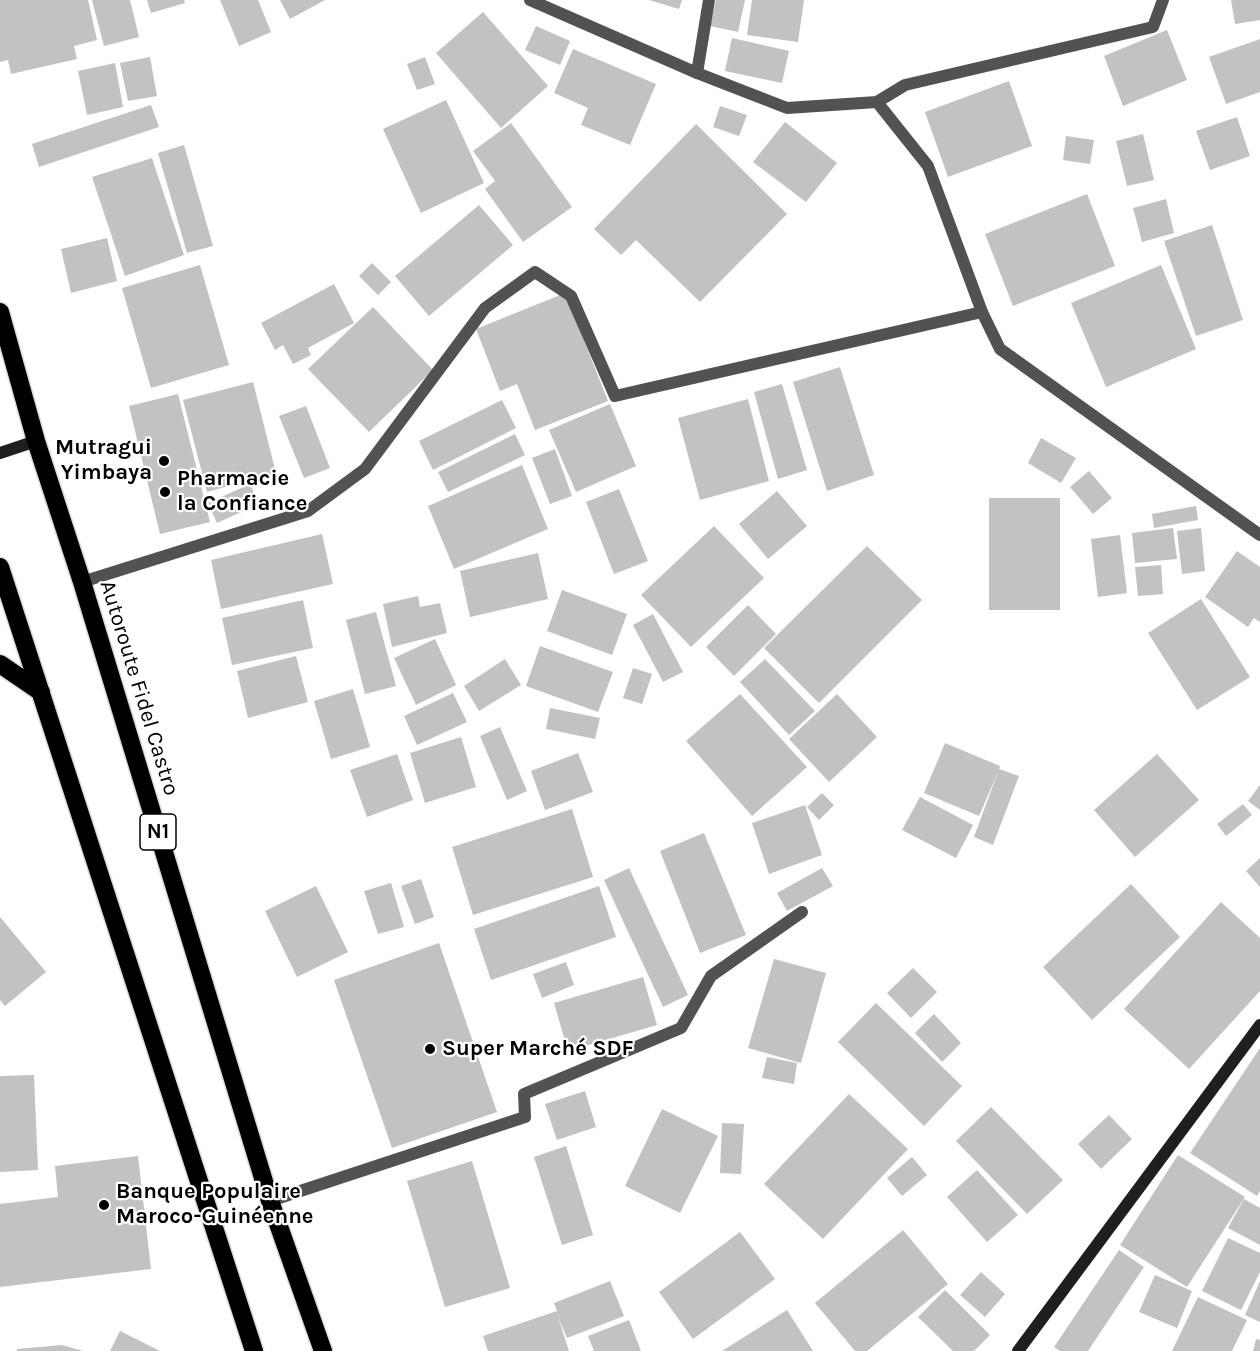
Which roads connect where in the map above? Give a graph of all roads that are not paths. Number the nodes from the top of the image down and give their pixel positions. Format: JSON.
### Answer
{"nodes":[{"id":1,"x":530,"y":0,"type":"edge"},
{"id":2,"x":709,"y":0,"type":"edge"},
{"id":3,"x":1163,"y":0,"type":"edge"},
{"id":4,"x":697,"y":73,"type":"junction"},
{"id":5,"x":877,"y":102,"type":"junction"},
{"id":6,"x":0,"y":312,"type":"edge"},
{"id":7,"x":982,"y":312,"type":"junction"},
{"id":8,"x":36,"y":441,"type":"junction"},
{"id":9,"x":0,"y":453,"type":"edge"},
{"id":10,"x":1260,"y":535,"type":"edge"},
{"id":11,"x":0,"y":567,"type":"edge"},
{"id":12,"x":81,"y":582,"type":"junction"},
{"id":13,"x":0,"y":664,"type":"edge"},
{"id":14,"x":41,"y":692,"type":"junction"},
{"id":15,"x":802,"y":912,"type":"dead end"},
{"id":16,"x":1260,"y":1025,"type":"edge"},
{"id":17,"x":270,"y":1201,"type":"junction"},
{"id":18,"x":254,"y":1351,"type":"edge"},
{"id":19,"x":322,"y":1351,"type":"edge"},
{"id":20,"x":1018,"y":1351,"type":"edge"}],
"edges":[{"from":1,"to":4,"type":"street"},
{"from":2,"to":4,"type":"street"},
{"from":3,"to":5,"type":"street"},
{"from":4,"to":5,"type":"street"},
{"from":5,"to":7,"type":"street"},
{"from":6,"to":8,"type":"highway","name":"Autoroute Fidel Castro","number":"N1"},
{"from":7,"to":10,"type":"street"},
{"from":7,"to":12,"type":"street"},
{"from":8,"to":9,"type":"street"},
{"from":8,"to":12,"type":"highway","name":"Autoroute Fidel Castro","number":"N1"},
{"from":11,"to":14,"type":"highway"},
{"from":12,"to":17,"type":"highway","name":"Autoroute Fidel Castro","number":"N1"},
{"from":13,"to":14,"type":"highway"},
{"from":14,"to":18,"type":"highway"},
{"from":15,"to":17,"type":"street"},
{"from":16,"to":20,"type":"street"},
{"from":17,"to":19,"type":"highway","name":"Autoroute Fidel Castro","number":"N1"}]}
